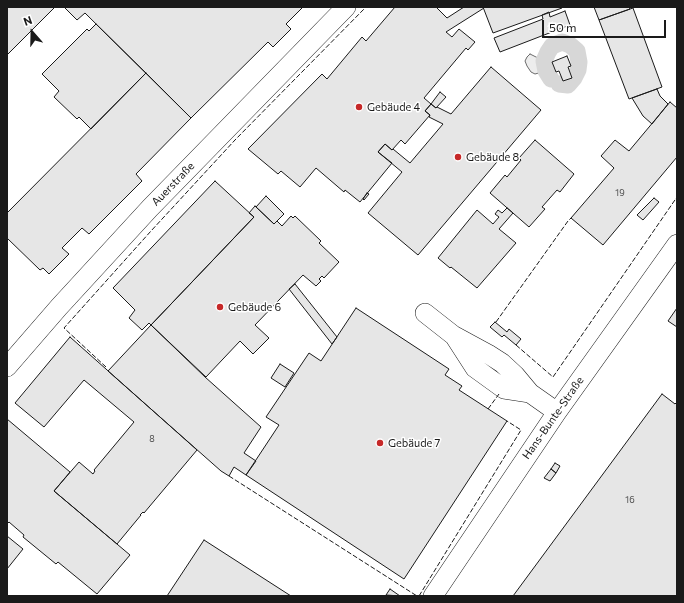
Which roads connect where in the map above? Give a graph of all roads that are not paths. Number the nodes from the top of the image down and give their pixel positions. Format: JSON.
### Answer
{"nodes":[{"id":1,"x":346,"y":7,"type":"edge"},
{"id":2,"x":677,"y":244,"type":"edge"},
{"id":3,"x":425,"y":314,"type":"dead end"},
{"id":4,"x":7,"y":367,"type":"edge"},
{"id":5,"x":557,"y":412,"type":"junction"},
{"id":6,"x":438,"y":594,"type":"edge"}],
"edges":[{"from":1,"to":4,"type":"street","name":"Auerstraße"},
{"from":2,"to":5,"type":"street","name":"Hans-Bunte-Straße"},
{"from":3,"to":5,"type":"street"},
{"from":5,"to":6,"type":"street","name":"Hans-Bunte-Straße"}]}
